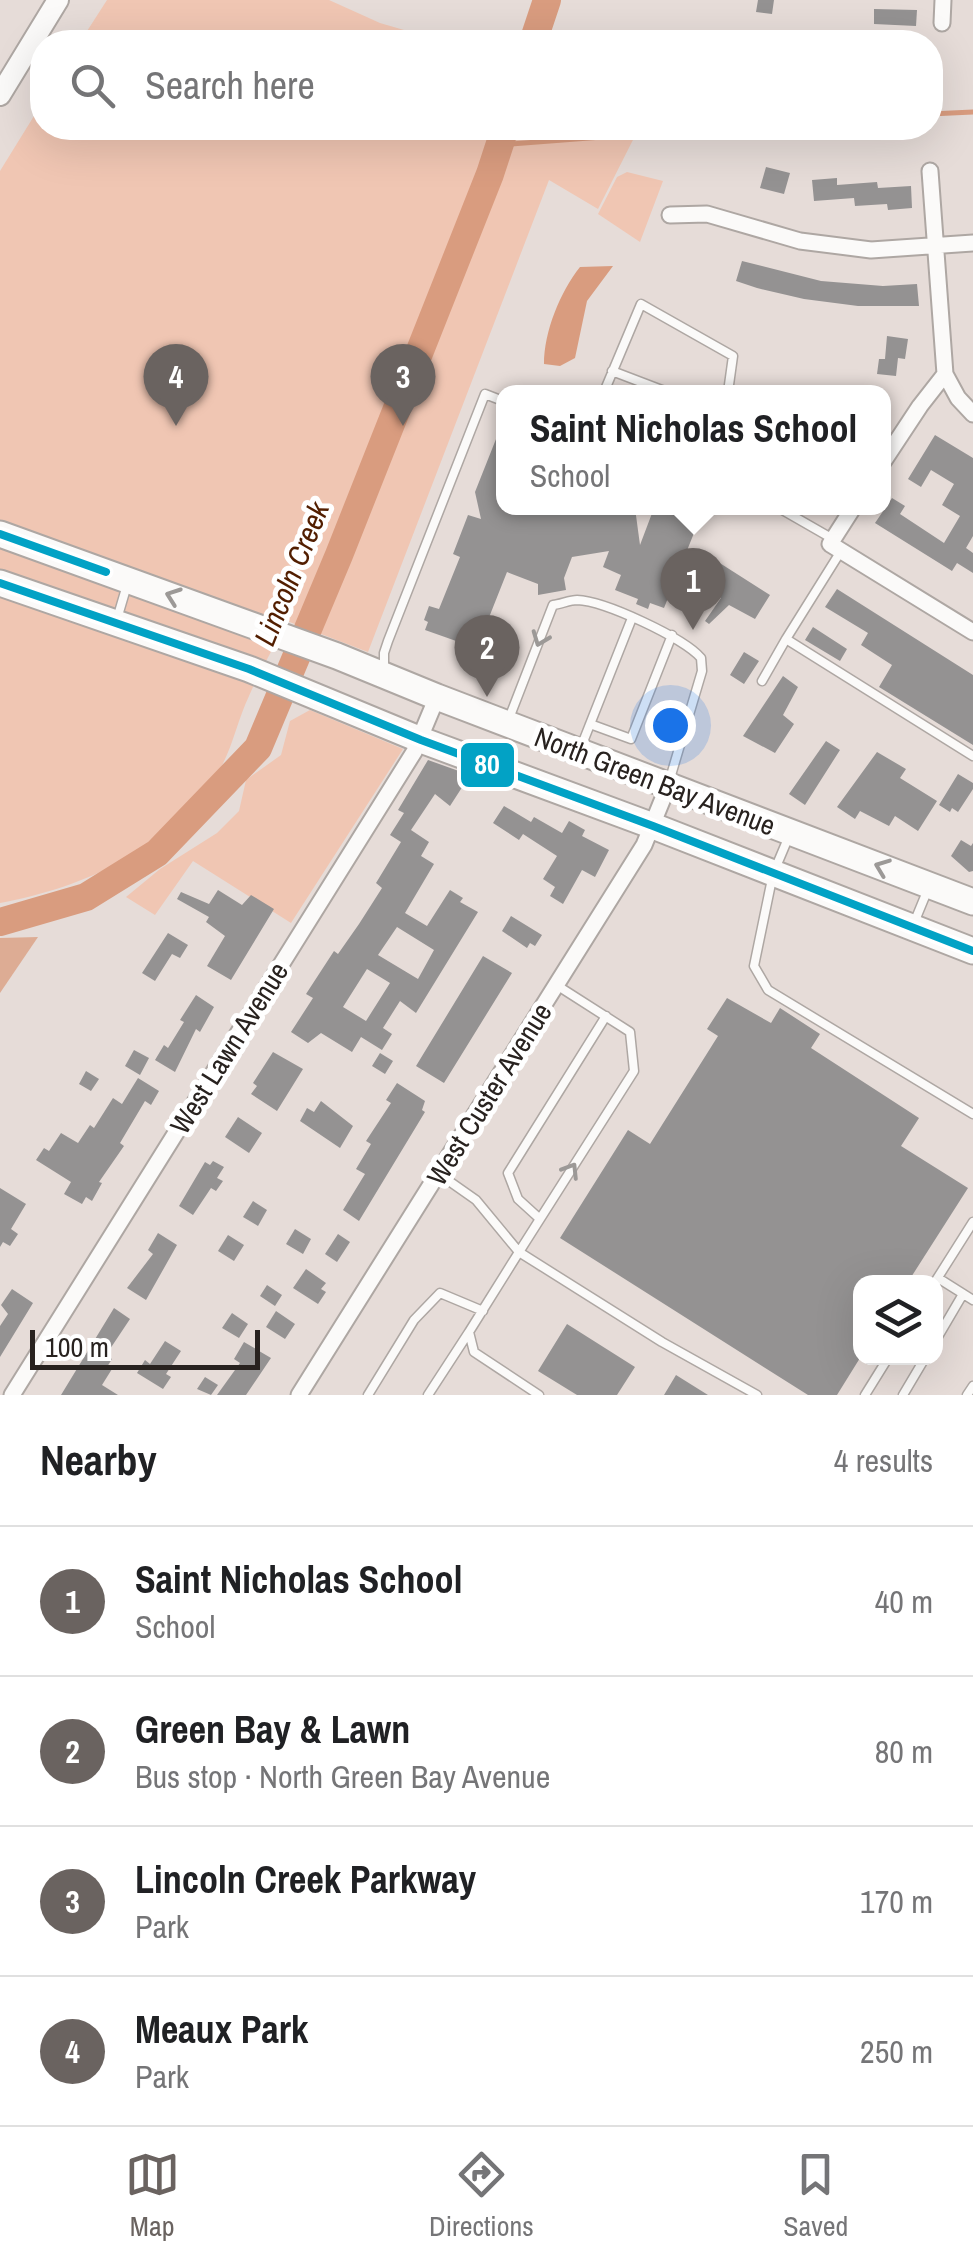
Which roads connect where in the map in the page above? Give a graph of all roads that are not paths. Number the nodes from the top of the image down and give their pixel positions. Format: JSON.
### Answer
{"nodes":[{"id":1,"x":58,"y":0,"type":"edge"},
{"id":2,"x":943,"y":0,"type":"edge"},
{"id":3,"x":942,"y":23,"type":"dead end"},
{"id":4,"x":40,"y":30,"type":"edge"},
{"id":5,"x":30,"y":46,"type":"edge"},
{"id":6,"x":0,"y":95,"type":"edge"},
{"id":7,"x":930,"y":171,"type":"dead end"},
{"id":8,"x":670,"y":215,"type":"dead end"},
{"id":9,"x":973,"y":243,"type":"edge"},
{"id":10,"x":938,"y":245,"type":"junction"},
{"id":11,"x":612,"y":371,"type":"junction"},
{"id":12,"x":945,"y":374,"type":"junction"},
{"id":13,"x":607,"y":385,"type":"edge"},
{"id":14,"x":649,"y":385,"type":"edge"},
{"id":15,"x":729,"y":385,"type":"edge"},
{"id":16,"x":496,"y":398,"type":"edge"},
{"id":17,"x":973,"y":414,"type":"edge"},
{"id":18,"x":891,"y":450,"type":"edge"},
{"id":19,"x":794,"y":515,"type":"edge"},
{"id":20,"x":850,"y":515,"type":"edge"},
{"id":21,"x":0,"y":534,"type":"edge"},
{"id":22,"x":835,"y":544,"type":"junction"},
{"id":23,"x":128,"y":580,"type":"junction"},
{"id":24,"x":0,"y":584,"type":"edge"},
{"id":25,"x":632,"y":618,"type":"junction"},
{"id":26,"x":116,"y":623,"type":"junction"},
{"id":27,"x":973,"y":632,"type":"edge"},
{"id":28,"x":672,"y":635,"type":"junction"},
{"id":29,"x":786,"y":640,"type":"junction"},
{"id":30,"x":384,"y":675,"type":"junction"},
{"id":31,"x":762,"y":681,"type":"dead end"},
{"id":32,"x":438,"y":698,"type":"junction"},
{"id":33,"x":326,"y":699,"type":"junction"},
{"id":34,"x":507,"y":724,"type":"junction"},
{"id":35,"x":590,"y":724,"type":"junction"},
{"id":36,"x":421,"y":740,"type":"junction"},
{"id":37,"x":579,"y":752,"type":"junction"},
{"id":38,"x":973,"y":756,"type":"edge"},
{"id":39,"x":668,"y":786,"type":"junction"},
{"id":40,"x":654,"y":826,"type":"junction"},
{"id":41,"x":790,"y":832,"type":"junction"},
{"id":42,"x":774,"y":874,"type":"junction"},
{"id":43,"x":930,"y":885,"type":"junction"},
{"id":44,"x":973,"y":902,"type":"edge"},
{"id":45,"x":912,"y":928,"type":"junction"},
{"id":46,"x":973,"y":951,"type":"edge"},
{"id":47,"x":558,"y":986,"type":"junction"},
{"id":48,"x":606,"y":1016,"type":"junction"},
{"id":49,"x":973,"y":1114,"type":"edge"},
{"id":50,"x":439,"y":1173,"type":"junction"},
{"id":51,"x":540,"y":1219,"type":"junction"},
{"id":52,"x":973,"y":1222,"type":"edge"},
{"id":53,"x":519,"y":1252,"type":"junction"},
{"id":54,"x":940,"y":1275,"type":"edge"},
{"id":55,"x":943,"y":1283,"type":"edge"},
{"id":56,"x":963,"y":1294,"type":"junction"},
{"id":57,"x":973,"y":1300,"type":"edge"},
{"id":58,"x":483,"y":1310,"type":"junction"},
{"id":59,"x":943,"y":1328,"type":"edge"},
{"id":60,"x":469,"y":1332,"type":"junction"},
{"id":61,"x":884,"y":1365,"type":"edge"},
{"id":62,"x":921,"y":1365,"type":"edge"},
{"id":63,"x":973,"y":1386,"type":"edge"},
{"id":64,"x":12,"y":1395,"type":"edge"},
{"id":65,"x":299,"y":1395,"type":"edge"},
{"id":66,"x":368,"y":1395,"type":"edge"},
{"id":67,"x":428,"y":1395,"type":"edge"},
{"id":68,"x":539,"y":1395,"type":"edge"},
{"id":69,"x":757,"y":1395,"type":"edge"},
{"id":70,"x":865,"y":1395,"type":"edge"},
{"id":71,"x":903,"y":1395,"type":"edge"},
{"id":72,"x":968,"y":1395,"type":"edge"}],
"edges":[{"from":1,"to":4,"type":"street"},
{"from":2,"to":3,"type":"street"},
{"from":5,"to":6,"type":"street"},
{"from":7,"to":10,"type":"street"},
{"from":8,"to":10,"type":"street"},
{"from":9,"to":10,"type":"street"},
{"from":10,"to":12,"type":"street"},
{"from":11,"to":13,"type":"lane"},
{"from":11,"to":14,"type":"lane"},
{"from":11,"to":15,"type":"lane"},
{"from":12,"to":17,"type":"street"},
{"from":12,"to":18,"type":"street"},
{"from":16,"to":30,"type":"lane"},
{"from":19,"to":22,"type":"lane"},
{"from":20,"to":22,"type":"street"},
{"from":21,"to":23,"type":"main road","name":"North Green Bay Avenue"},
{"from":22,"to":27,"type":"street"},
{"from":22,"to":29,"type":"lane"},
{"from":23,"to":26,"type":"lane"},
{"from":30,"to":23,"type":"main road","name":"North Green Bay Avenue","one_way":true},
{"from":24,"to":26,"type":"main road","name":"North Green Bay Avenue"},
{"from":25,"to":28,"type":"lane"},
{"from":25,"to":34,"type":"lane","one_way":true},
{"from":25,"to":35,"type":"lane"},
{"from":26,"to":33,"type":"main road","name":"North Green Bay Avenue"},
{"from":28,"to":35,"type":"lane"},
{"from":28,"to":39,"type":"lane"},
{"from":29,"to":31,"type":"lane"},
{"from":29,"to":38,"type":"lane"},
{"from":30,"to":32,"type":"main road","name":"North Green Bay Avenue"},
{"from":30,"to":33,"type":"main road"},
{"from":32,"to":34,"type":"main road","name":"North Green Bay Avenue"},
{"from":32,"to":36,"type":"street","name":"West Lawn Avenue"},
{"from":33,"to":36,"type":"main road","name":"North Green Bay Avenue"},
{"from":34,"to":37,"type":"main road","name":"North Green Bay Avenue"},
{"from":35,"to":37,"type":"lane"},
{"from":36,"to":40,"type":"main road","name":"North Green Bay Avenue"},
{"from":36,"to":64,"type":"street","name":"West Lawn Avenue"},
{"from":37,"to":39,"type":"main road","name":"North Green Bay Avenue"},
{"from":39,"to":40,"type":"street","name":"West Custer Avenue"},
{"from":39,"to":41,"type":"main road","name":"North Green Bay Avenue"},
{"from":40,"to":42,"type":"main road","name":"North Green Bay Avenue"},
{"from":40,"to":47,"type":"street","name":"West Custer Avenue"},
{"from":41,"to":42,"type":"lane"},
{"from":43,"to":41,"type":"main road","name":"North Green Bay Avenue","one_way":true},
{"from":42,"to":45,"type":"main road","name":"North Green Bay Avenue"},
{"from":42,"to":49,"type":"lane"},
{"from":43,"to":44,"type":"main road","name":"North Green Bay Avenue"},
{"from":43,"to":45,"type":"lane"},
{"from":45,"to":46,"type":"main road","name":"North Green Bay Avenue"},
{"from":47,"to":48,"type":"lane"},
{"from":47,"to":50,"type":"street","name":"West Custer Avenue"},
{"from":48,"to":51,"type":"lane"},
{"from":51,"to":48,"type":"lane","one_way":true},
{"from":50,"to":53,"type":"lane"},
{"from":50,"to":65,"type":"street","name":"West Custer Avenue"},
{"from":51,"to":53,"type":"lane"},
{"from":52,"to":54,"type":"lane"},
{"from":53,"to":58,"type":"lane"},
{"from":53,"to":69,"type":"lane"},
{"from":55,"to":56,"type":"lane"},
{"from":56,"to":57,"type":"lane"},
{"from":56,"to":59,"type":"lane"},
{"from":58,"to":60,"type":"lane"},
{"from":58,"to":66,"type":"lane"},
{"from":60,"to":67,"type":"lane"},
{"from":60,"to":68,"type":"lane"},
{"from":61,"to":70,"type":"lane"},
{"from":62,"to":71,"type":"lane"},
{"from":63,"to":72,"type":"lane"}]}
